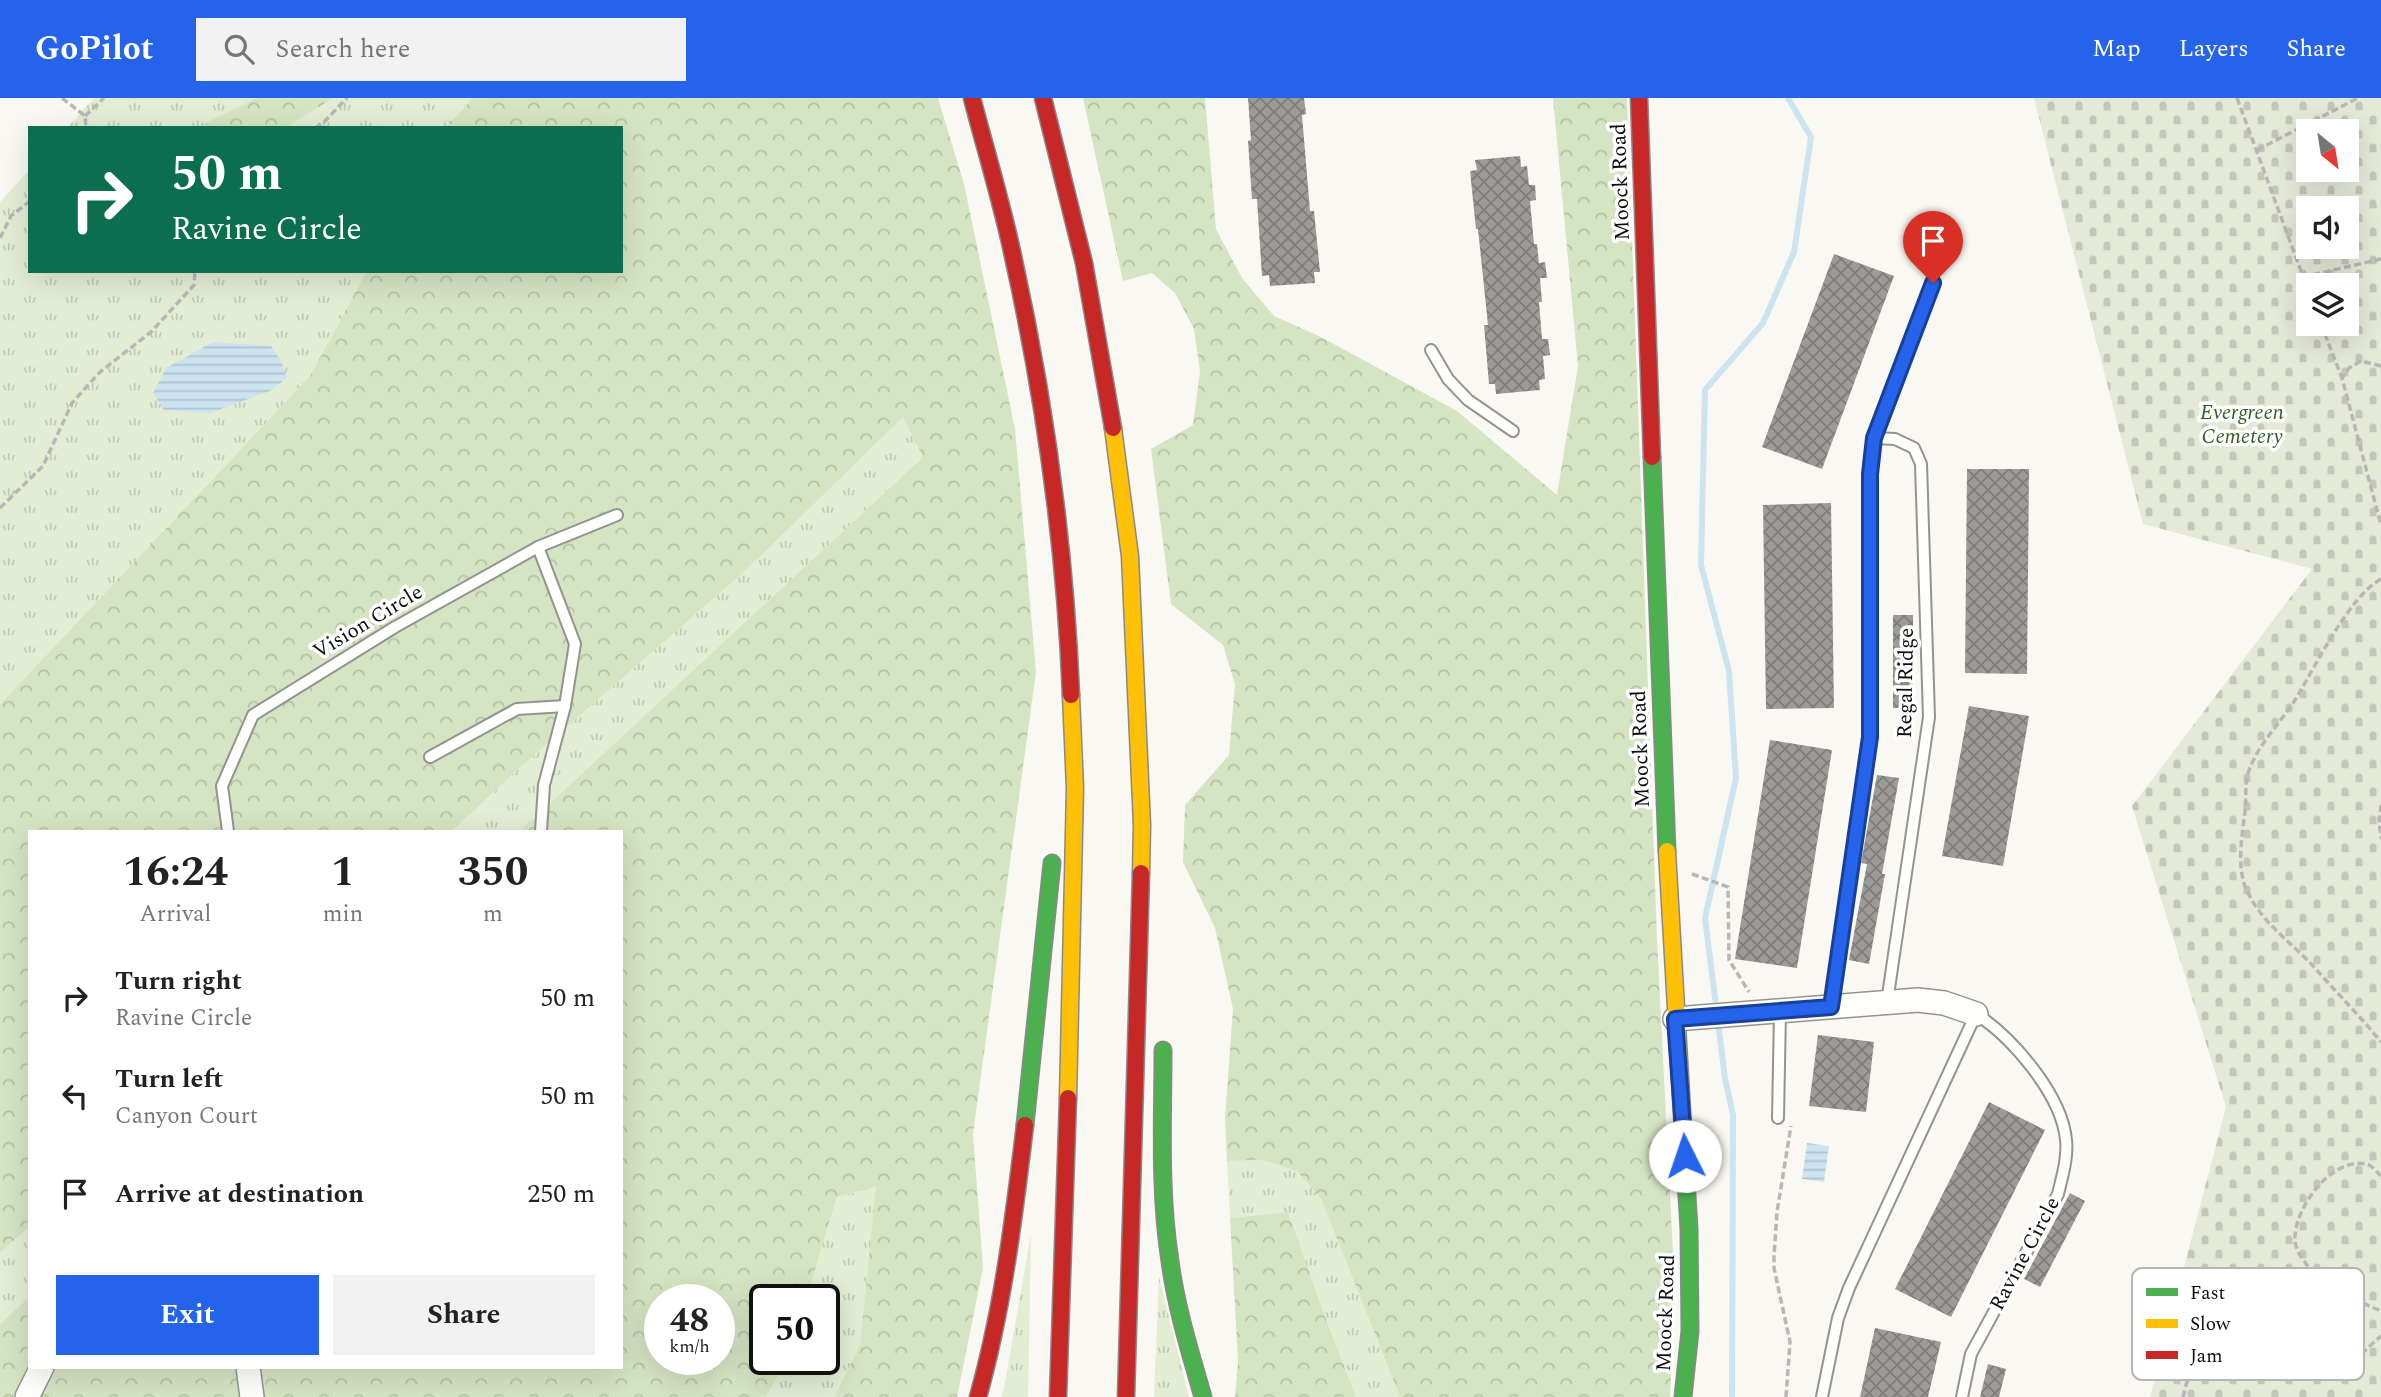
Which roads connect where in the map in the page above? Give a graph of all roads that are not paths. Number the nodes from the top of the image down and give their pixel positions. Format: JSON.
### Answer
{"nodes":[{"id":1,"x":972,"y":98,"type":"edge"},
{"id":2,"x":1043,"y":98,"type":"edge"},
{"id":3,"x":1639,"y":98,"type":"edge"},
{"id":4,"x":1933,"y":283,"type":"dead end"},
{"id":5,"x":1431,"y":350,"type":"dead end"},
{"id":6,"x":1513,"y":431,"type":"dead end"},
{"id":7,"x":1874,"y":438,"type":"junction"},
{"id":8,"x":617,"y":515,"type":"dead end"},
{"id":9,"x":538,"y":547,"type":"junction"},
{"id":10,"x":565,"y":706,"type":"junction"},
{"id":11,"x":429,"y":757,"type":"dead end"},
{"id":12,"x":1075,"y":788,"type":"junction"},
{"id":13,"x":228,"y":830,"type":"edge"},
{"id":14,"x":541,"y":830,"type":"edge"},
{"id":15,"x":1140,"y":916,"type":"junction"},
{"id":16,"x":1153,"y":985,"type":"dead end"},
{"id":17,"x":1887,"y":1003,"type":"junction"},
{"id":18,"x":1831,"y":1007,"type":"junction"},
{"id":19,"x":1780,"y":1012,"type":"junction"},
{"id":20,"x":1976,"y":1014,"type":"junction"},
{"id":21,"x":1675,"y":1019,"type":"junction"},
{"id":22,"x":1163,"y":1040,"type":"dead end"},
{"id":23,"x":1778,"y":1118,"type":"road end"},
{"id":24,"x":41,"y":1369,"type":"edge"},
{"id":25,"x":248,"y":1369,"type":"edge"},
{"id":26,"x":27,"y":1397,"type":"edge"},
{"id":27,"x":252,"y":1397,"type":"edge"},
{"id":28,"x":978,"y":1397,"type":"edge"},
{"id":29,"x":1058,"y":1397,"type":"edge"},
{"id":30,"x":1126,"y":1397,"type":"edge"},
{"id":31,"x":1203,"y":1397,"type":"edge"},
{"id":32,"x":1683,"y":1397,"type":"edge"},
{"id":33,"x":1822,"y":1397,"type":"edge"},
{"id":34,"x":1962,"y":1397,"type":"edge"}],
"edges":[{"from":1,"to":12,"type":"main road"},
{"from":2,"to":15,"type":"main road"},
{"from":3,"to":21,"type":"main road","name":"Moock Road"},
{"from":4,"to":7,"type":"lane"},
{"from":5,"to":6,"type":"lane"},
{"from":7,"to":17,"type":"lane","name":"Regal Ridge"},
{"from":7,"to":18,"type":"lane"},
{"from":8,"to":9,"type":"lane","name":"Vision Circle"},
{"from":9,"to":10,"type":"lane"},
{"from":9,"to":13,"type":"lane","name":"Vision Circle"},
{"from":10,"to":11,"type":"lane"},
{"from":10,"to":14,"type":"lane"},
{"from":12,"to":28,"type":"main road"},
{"from":12,"to":29,"type":"main road"},
{"from":15,"to":16,"type":"main road"},
{"from":15,"to":30,"type":"main road"},
{"from":17,"to":18,"type":"street","name":"Ravine Circle"},
{"from":17,"to":20,"type":"street","name":"Ravine Circle"},
{"from":18,"to":19,"type":"street","name":"Ravine Circle"},
{"from":19,"to":21,"type":"street","name":"Ravine Circle"},
{"from":19,"to":23,"type":"lane"},
{"from":20,"to":33,"type":"lane"},
{"from":20,"to":34,"type":"lane","name":"Ravine Circle"},
{"from":21,"to":32,"type":"main road","name":"Moock Road"},
{"from":22,"to":31,"type":"main road"},
{"from":24,"to":26,"type":"street"},
{"from":25,"to":27,"type":"street"}]}
